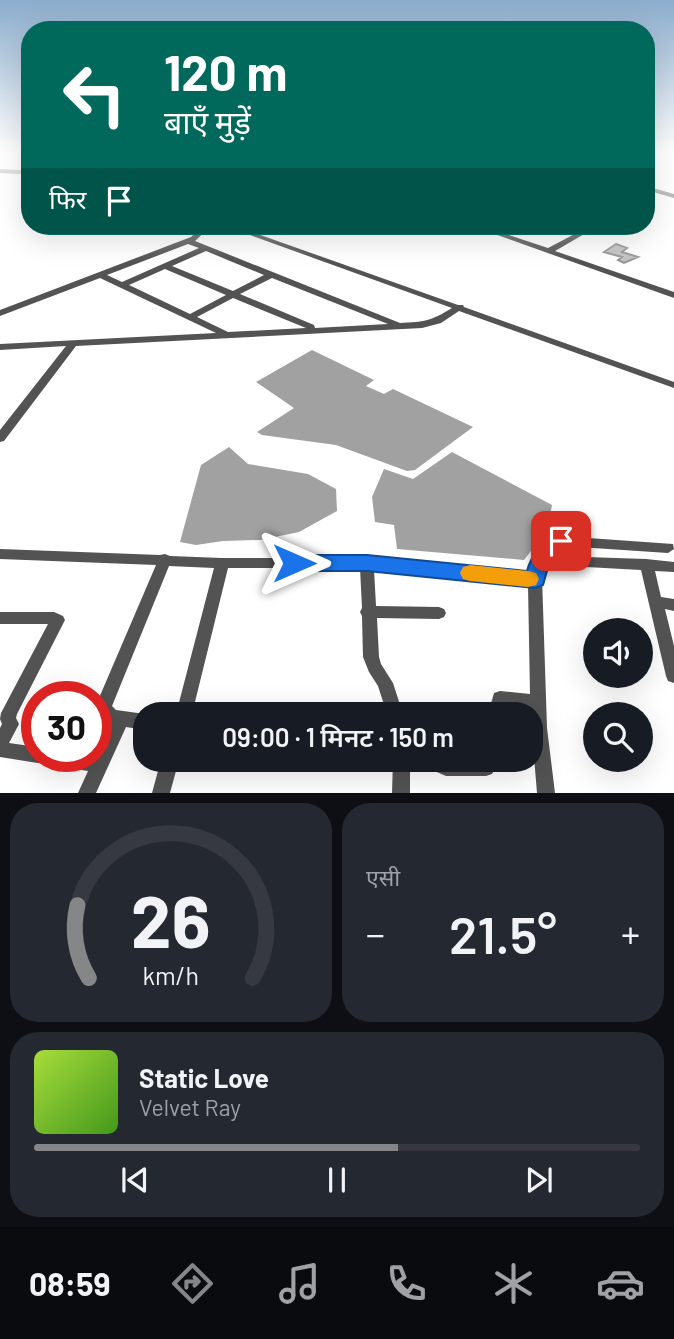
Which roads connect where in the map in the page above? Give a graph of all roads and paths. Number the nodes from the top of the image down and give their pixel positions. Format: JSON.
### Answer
{"nodes":[{"id":1,"x":657,"y":191,"type":"edge"},
{"id":2,"x":674,"y":196,"type":"edge"},
{"id":3,"x":200,"y":235,"type":"edge"},
{"id":4,"x":255,"y":235,"type":"edge"},
{"id":5,"x":502,"y":235,"type":"edge"},
{"id":6,"x":578,"y":235,"type":"edge"},
{"id":7,"x":187,"y":241,"type":"junction"},
{"id":8,"x":204,"y":248,"type":"junction"},
{"id":9,"x":549,"y":251,"type":"junction"},
{"id":10,"x":165,"y":266,"type":"junction"},
{"id":11,"x":272,"y":274,"type":"junction"},
{"id":12,"x":100,"y":275,"type":"junction"},
{"id":13,"x":122,"y":285,"type":"junction"},
{"id":14,"x":233,"y":295,"type":"junction"},
{"id":15,"x":674,"y":295,"type":"edge"},
{"id":16,"x":460,"y":307,"type":"junction"},
{"id":17,"x":0,"y":313,"type":"edge"},
{"id":18,"x":190,"y":317,"type":"junction"},
{"id":19,"x":402,"y":326,"type":"junction"},
{"id":20,"x":314,"y":329,"type":"junction"},
{"id":21,"x":226,"y":334,"type":"junction"},
{"id":22,"x":73,"y":343,"type":"junction"},
{"id":23,"x":0,"y":347,"type":"edge"},
{"id":24,"x":674,"y":385,"type":"edge"},
{"id":25,"x":0,"y":438,"type":"edge"},
{"id":26,"x":668,"y":548,"type":"dead end"},
{"id":27,"x":0,"y":554,"type":"edge"},
{"id":28,"x":542,"y":556,"type":"junction"},
{"id":29,"x":165,"y":559,"type":"junction"},
{"id":30,"x":367,"y":563,"type":"junction"},
{"id":31,"x":222,"y":564,"type":"junction"},
{"id":32,"x":646,"y":564,"type":"junction"},
{"id":33,"x":674,"y":567,"type":"edge"},
{"id":34,"x":535,"y":580,"type":"junction"},
{"id":35,"x":655,"y":602,"type":"junction"},
{"id":36,"x":674,"y":604,"type":"edge"},
{"id":37,"x":368,"y":612,"type":"junction"},
{"id":38,"x":439,"y":613,"type":"dead end"},
{"id":39,"x":0,"y":618,"type":"edge"},
{"id":40,"x":674,"y":676,"type":"edge"},
{"id":41,"x":187,"y":702,"type":"edge"},
{"id":42,"x":392,"y":702,"type":"edge"},
{"id":43,"x":499,"y":702,"type":"edge"},
{"id":44,"x":538,"y":702,"type":"joint"},
{"id":45,"x":121,"y":719,"type":"junction"},
{"id":46,"x":133,"y":720,"type":"edge"},
{"id":47,"x":112,"y":738,"type":"edge"},
{"id":48,"x":0,"y":745,"type":"edge"},
{"id":49,"x":21,"y":753,"type":"edge"},
{"id":50,"x":543,"y":759,"type":"edge"},
{"id":51,"x":96,"y":772,"type":"edge"},
{"id":52,"x":167,"y":772,"type":"edge"},
{"id":53,"x":402,"y":772,"type":"edge"},
{"id":54,"x":87,"y":793,"type":"edge"},
{"id":55,"x":161,"y":793,"type":"edge"},
{"id":56,"x":401,"y":793,"type":"edge"},
{"id":57,"x":546,"y":793,"type":"edge"}],
"edges":[{"from":1,"to":2,"type":"street"},
{"from":3,"to":7,"type":"street"},
{"from":4,"to":16,"type":"street"},
{"from":5,"to":9,"type":"street"},
{"from":6,"to":9,"type":"street"},
{"from":7,"to":8,"type":"street"},
{"from":7,"to":12,"type":"street"},
{"from":8,"to":10,"type":"street"},
{"from":8,"to":11,"type":"street"},
{"from":9,"to":15,"type":"street"},
{"from":10,"to":13,"type":"street"},
{"from":10,"to":14,"type":"street"},
{"from":11,"to":14,"type":"street"},
{"from":11,"to":19,"type":"street"},
{"from":12,"to":13,"type":"street"},
{"from":12,"to":17,"type":"street"},
{"from":13,"to":18,"type":"street"},
{"from":14,"to":18,"type":"street"},
{"from":14,"to":20,"type":"street"},
{"from":16,"to":19,"type":"street"},
{"from":16,"to":24,"type":"street"},
{"from":18,"to":21,"type":"street"},
{"from":19,"to":20,"type":"street"},
{"from":20,"to":21,"type":"street"},
{"from":21,"to":22,"type":"street"},
{"from":22,"to":23,"type":"street"},
{"from":22,"to":25,"type":"street"},
{"from":26,"to":28,"type":"street"},
{"from":27,"to":29,"type":"street"},
{"from":28,"to":32,"type":"street"},
{"from":28,"to":34,"type":"street"},
{"from":29,"to":31,"type":"street"},
{"from":29,"to":45,"type":"street"},
{"from":30,"to":31,"type":"street"},
{"from":30,"to":34,"type":"street"},
{"from":30,"to":37,"type":"street"},
{"from":31,"to":41,"type":"street"},
{"from":32,"to":33,"type":"street"},
{"from":32,"to":35,"type":"street"},
{"from":34,"to":44,"type":"street"},
{"from":35,"to":36,"type":"street"},
{"from":35,"to":40,"type":"street"},
{"from":37,"to":38,"type":"street"},
{"from":37,"to":42,"type":"street"},
{"from":39,"to":48,"type":"street"},
{"from":43,"to":44,"type":"street"},
{"from":45,"to":46,"type":"street"},
{"from":45,"to":47,"type":"street"},
{"from":48,"to":49,"type":"street"},
{"from":50,"to":57,"type":"street"},
{"from":51,"to":54,"type":"street"},
{"from":52,"to":55,"type":"street"},
{"from":53,"to":56,"type":"street"}]}
